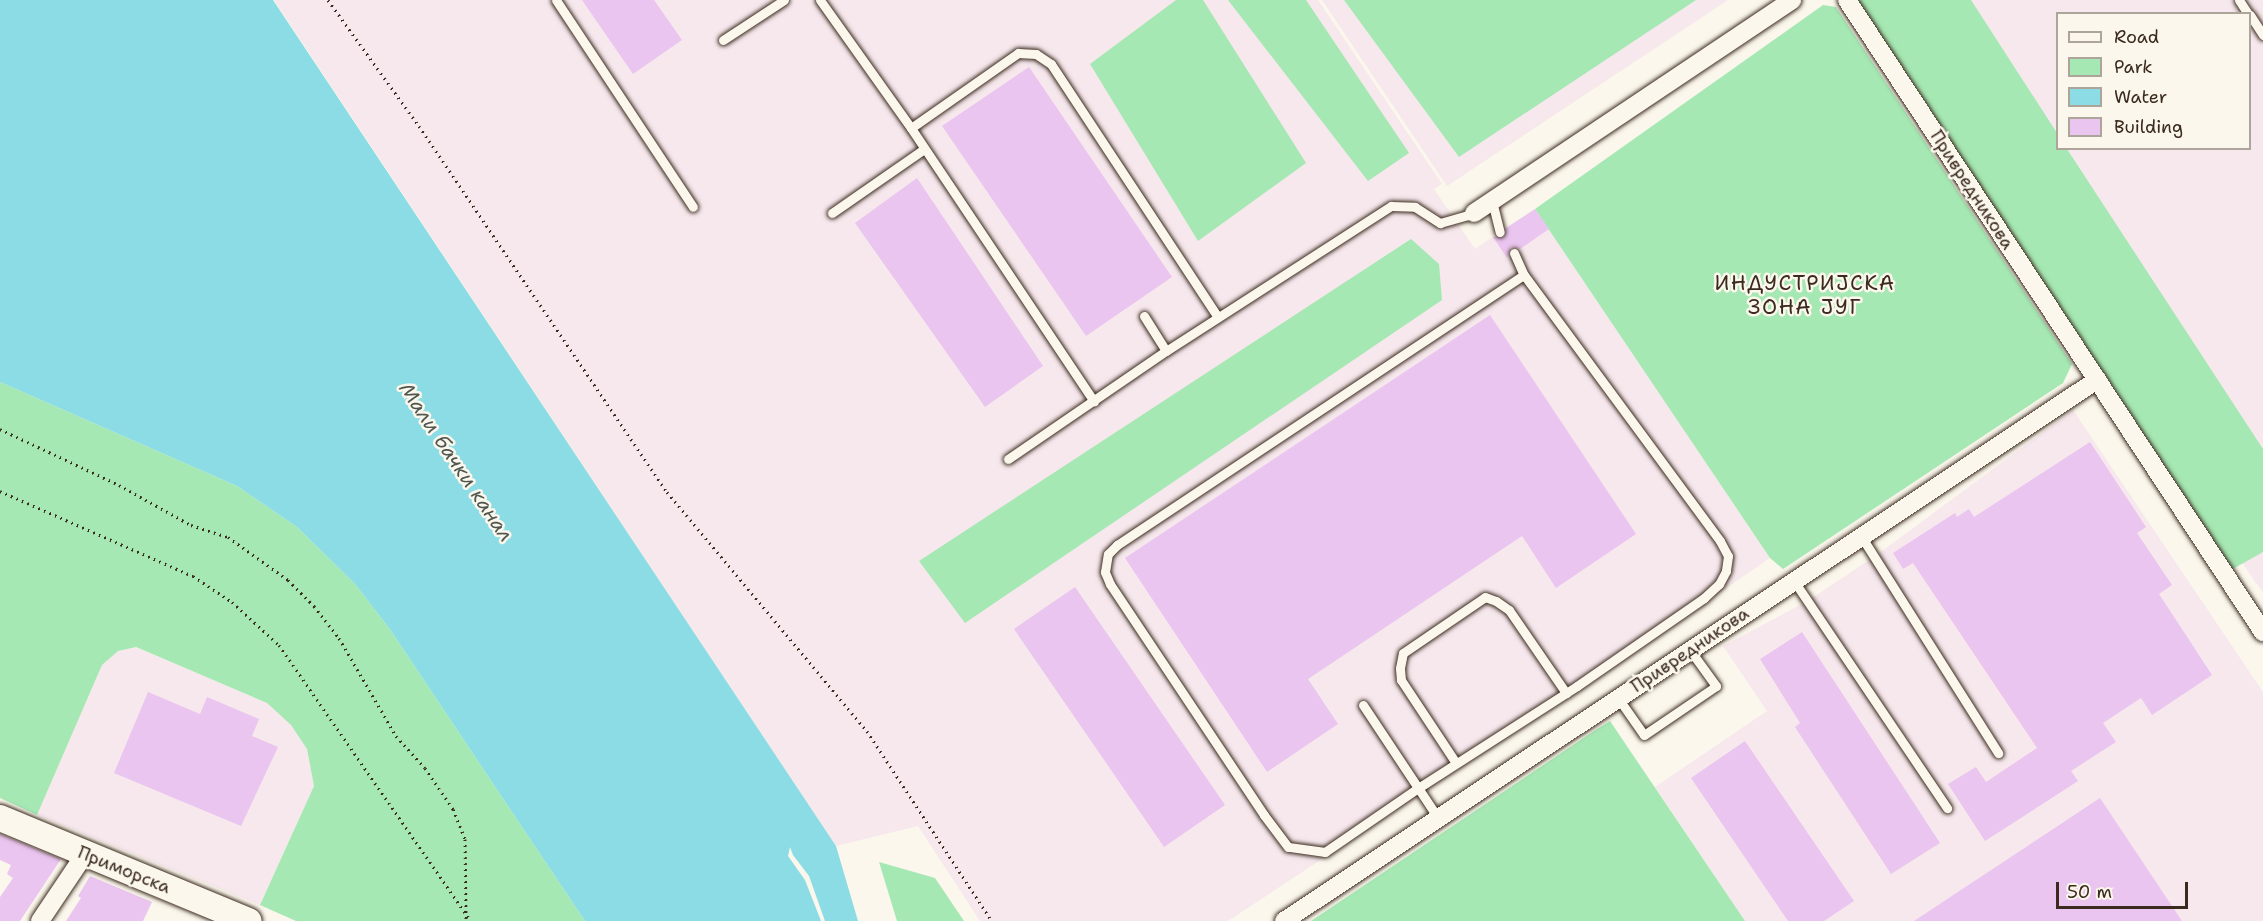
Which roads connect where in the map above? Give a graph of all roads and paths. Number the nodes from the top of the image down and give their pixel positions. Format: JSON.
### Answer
{"nodes":[{"id":1,"x":328,"y":0,"type":"edge"},
{"id":2,"x":556,"y":0,"type":"edge"},
{"id":3,"x":784,"y":0,"type":"edge"},
{"id":4,"x":820,"y":0,"type":"edge"},
{"id":5,"x":1792,"y":0,"type":"edge"},
{"id":6,"x":1847,"y":0,"type":"edge"},
{"id":7,"x":2251,"y":17,"type":"edge"},
{"id":8,"x":2263,"y":35,"type":"edge"},
{"id":9,"x":723,"y":40,"type":"dead end"},
{"id":10,"x":910,"y":128,"type":"junction"},
{"id":11,"x":924,"y":149,"type":"junction"},
{"id":12,"x":1492,"y":201,"type":"junction"},
{"id":13,"x":693,"y":207,"type":"dead end"},
{"id":14,"x":832,"y":213,"type":"dead end"},
{"id":15,"x":1474,"y":213,"type":"joint"},
{"id":16,"x":1500,"y":232,"type":"dead end"},
{"id":17,"x":1514,"y":253,"type":"dead end"},
{"id":18,"x":1524,"y":275,"type":"junction"},
{"id":19,"x":1144,"y":316,"type":"dead end"},
{"id":20,"x":1218,"y":317,"type":"junction"},
{"id":21,"x":1166,"y":351,"type":"junction"},
{"id":22,"x":2097,"y":380,"type":"junction"},
{"id":23,"x":1094,"y":401,"type":"junction"},
{"id":24,"x":0,"y":429,"type":"edge"},
{"id":25,"x":1008,"y":459,"type":"dead end"},
{"id":26,"x":0,"y":491,"type":"edge"},
{"id":27,"x":1861,"y":536,"type":"junction"},
{"id":28,"x":1794,"y":581,"type":"junction"},
{"id":29,"x":2263,"y":632,"type":"edge"},
{"id":30,"x":1690,"y":650,"type":"junction"},
{"id":31,"x":1566,"y":693,"type":"junction"},
{"id":32,"x":1618,"y":698,"type":"junction"},
{"id":33,"x":1363,"y":705,"type":"dead end"},
{"id":34,"x":1998,"y":753,"type":"dead end"},
{"id":35,"x":1456,"y":763,"type":"junction"},
{"id":36,"x":1418,"y":788,"type":"junction"},
{"id":37,"x":1947,"y":808,"type":"dead end"},
{"id":38,"x":1438,"y":818,"type":"junction"},
{"id":39,"x":0,"y":819,"type":"edge"},
{"id":40,"x":85,"y":854,"type":"junction"},
{"id":41,"x":464,"y":909,"type":"junction"},
{"id":42,"x":40,"y":921,"type":"edge"},
{"id":43,"x":247,"y":921,"type":"edge"},
{"id":44,"x":466,"y":921,"type":"edge"},
{"id":45,"x":471,"y":921,"type":"edge"},
{"id":46,"x":992,"y":921,"type":"edge"},
{"id":47,"x":1284,"y":921,"type":"edge"}],
"edges":[{"from":1,"to":46,"type":"path"},
{"from":2,"to":13,"type":"lane"},
{"from":3,"to":9,"type":"lane"},
{"from":4,"to":10,"type":"lane"},
{"from":5,"to":12,"type":"street"},
{"from":6,"to":22,"type":"street","name":"Привредникова"},
{"from":7,"to":8,"type":"lane"},
{"from":10,"to":11,"type":"lane"},
{"from":10,"to":20,"type":"lane"},
{"from":11,"to":14,"type":"lane"},
{"from":11,"to":23,"type":"lane"},
{"from":12,"to":15,"type":"street"},
{"from":12,"to":16,"type":"lane"},
{"from":15,"to":20,"type":"lane"},
{"from":17,"to":18,"type":"lane"},
{"from":18,"to":31,"type":"lane"},
{"from":18,"to":36,"type":"lane"},
{"from":19,"to":21,"type":"lane"},
{"from":20,"to":21,"type":"lane"},
{"from":21,"to":23,"type":"lane"},
{"from":22,"to":27,"type":"street","name":"Привредникова"},
{"from":22,"to":29,"type":"street","name":"Привредникова"},
{"from":23,"to":25,"type":"lane"},
{"from":24,"to":41,"type":"path"},
{"from":26,"to":41,"type":"path"},
{"from":27,"to":28,"type":"street","name":"Привредникова"},
{"from":27,"to":34,"type":"lane"},
{"from":28,"to":30,"type":"street","name":"Привредникова"},
{"from":28,"to":37,"type":"lane"},
{"from":30,"to":32,"type":"street","name":"Привредникова"},
{"from":30,"to":32,"type":"lane"},
{"from":31,"to":35,"type":"lane"},
{"from":31,"to":35,"type":"lane"},
{"from":32,"to":38,"type":"street","name":"Привредникова"},
{"from":33,"to":36,"type":"lane"},
{"from":35,"to":36,"type":"lane"},
{"from":36,"to":38,"type":"lane"},
{"from":38,"to":47,"type":"street","name":"Привредникова"},
{"from":39,"to":40,"type":"street","name":"Приморска"},
{"from":40,"to":42,"type":"street"},
{"from":40,"to":43,"type":"street","name":"Приморска"},
{"from":41,"to":44,"type":"path"},
{"from":41,"to":45,"type":"path"}]}
